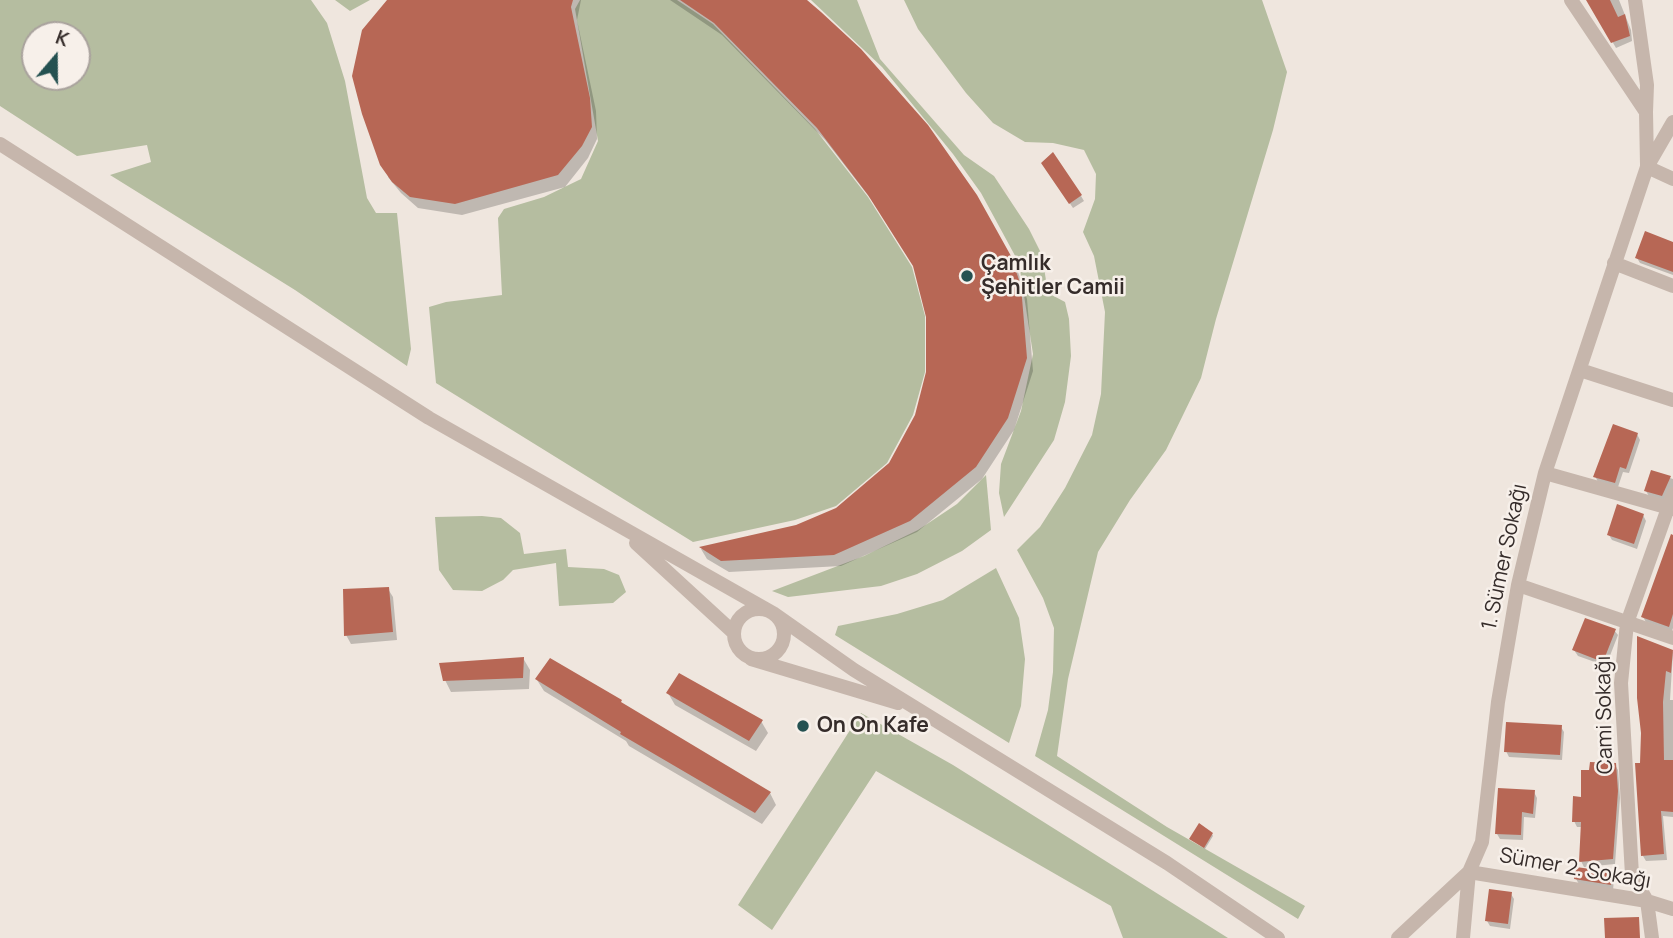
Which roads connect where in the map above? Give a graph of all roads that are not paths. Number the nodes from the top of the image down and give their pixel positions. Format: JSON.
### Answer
{"nodes":[{"id":1,"x":1572,"y":0,"type":"edge"},
{"id":2,"x":1635,"y":0,"type":"edge"},
{"id":3,"x":1646,"y":112,"type":"junction"},
{"id":4,"x":1673,"y":121,"type":"edge"},
{"id":5,"x":0,"y":144,"type":"edge"},
{"id":6,"x":1647,"y":167,"type":"junction"},
{"id":7,"x":1673,"y":178,"type":"edge"},
{"id":8,"x":1614,"y":263,"type":"junction"},
{"id":9,"x":1673,"y":286,"type":"edge"},
{"id":10,"x":1580,"y":370,"type":"junction"},
{"id":11,"x":1673,"y":400,"type":"edge"},
{"id":12,"x":1545,"y":473,"type":"junction"},
{"id":13,"x":1671,"y":504,"type":"edge"},
{"id":14,"x":620,"y":527,"type":"junction"},
{"id":15,"x":1518,"y":585,"type":"junction"},
{"id":16,"x":773,"y":613,"type":"junction"},
{"id":17,"x":1627,"y":623,"type":"junction"},
{"id":18,"x":733,"y":632,"type":"junction"},
{"id":19,"x":1673,"y":638,"type":"edge"},
{"id":20,"x":751,"y":659,"type":"junction"},
{"id":21,"x":919,"y":710,"type":"junction"},
{"id":22,"x":1469,"y":872,"type":"junction"},
{"id":23,"x":1647,"y":901,"type":"junction"},
{"id":24,"x":1673,"y":909,"type":"edge"},
{"id":25,"x":1278,"y":938,"type":"edge"},
{"id":26,"x":1398,"y":938,"type":"edge"},
{"id":27,"x":1463,"y":938,"type":"edge"},
{"id":28,"x":1652,"y":938,"type":"edge"}],
"edges":[{"from":1,"to":3,"type":"street"},
{"from":2,"to":3,"type":"street"},
{"from":3,"to":6,"type":"street"},
{"from":4,"to":6,"type":"street"},
{"from":5,"to":14,"type":"street"},
{"from":6,"to":7,"type":"street"},
{"from":6,"to":8,"type":"street","name":"1. Sümer Sokağı"},
{"from":8,"to":9,"type":"street"},
{"from":8,"to":10,"type":"street","name":"1. Sümer Sokağı"},
{"from":10,"to":11,"type":"street"},
{"from":10,"to":12,"type":"street","name":"1. Sümer Sokağı"},
{"from":12,"to":13,"type":"street"},
{"from":12,"to":15,"type":"street","name":"1. Sümer Sokağı"},
{"from":13,"to":17,"type":"street","name":"Cami Sokağı"},
{"from":14,"to":16,"type":"street"},
{"from":14,"to":18,"type":"street"},
{"from":15,"to":17,"type":"street"},
{"from":15,"to":22,"type":"street","name":"1. Sümer Sokağı"},
{"from":16,"to":18,"type":"street"},
{"from":16,"to":20,"type":"street"},
{"from":16,"to":21,"type":"street"},
{"from":17,"to":19,"type":"street"},
{"from":17,"to":23,"type":"street","name":"Cami Sokağı"},
{"from":18,"to":20,"type":"street"},
{"from":20,"to":21,"type":"street"},
{"from":21,"to":25,"type":"street"},
{"from":22,"to":23,"type":"street","name":"Sümer 2. Sokağı"},
{"from":22,"to":26,"type":"street","name":"1. Sümer Sokağı"},
{"from":22,"to":27,"type":"street"},
{"from":23,"to":24,"type":"street","name":"Sümer 2. Sokağı"},
{"from":23,"to":28,"type":"street","name":"Cami Sokağı"}]}
